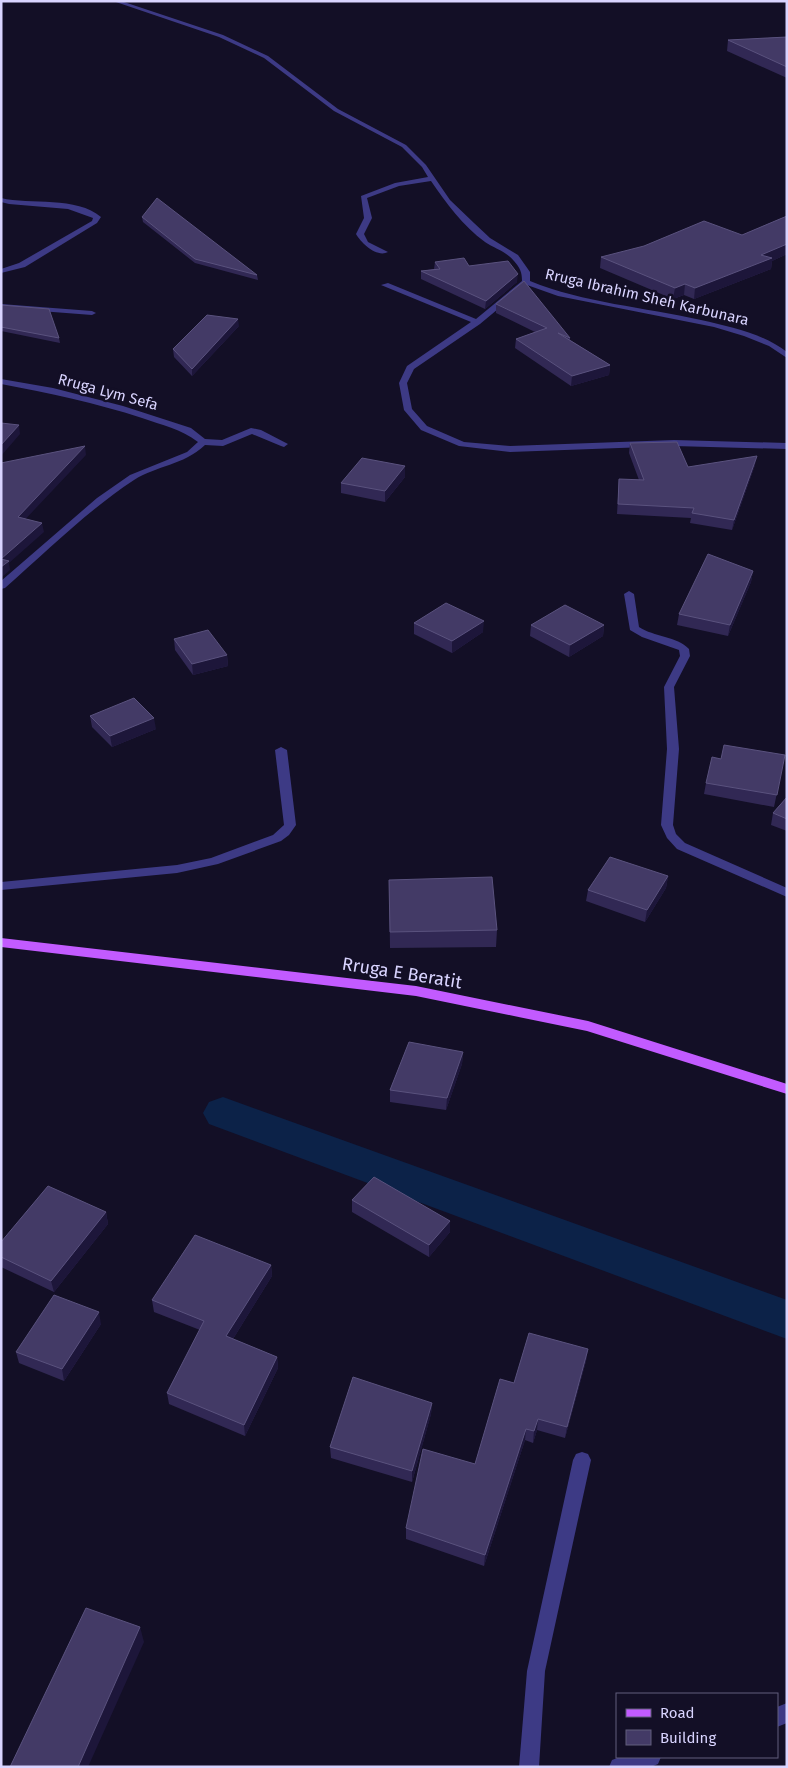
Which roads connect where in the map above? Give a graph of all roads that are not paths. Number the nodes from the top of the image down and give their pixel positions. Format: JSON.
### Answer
{"nodes":[{"id":1,"x":115,"y":1,"type":"edge"},
{"id":2,"x":434,"y":178,"type":"junction"},
{"id":3,"x":1,"y":200,"type":"edge"},
{"id":4,"x":384,"y":252,"type":"dead end"},
{"id":5,"x":1,"y":271,"type":"edge"},
{"id":6,"x":526,"y":282,"type":"junction"},
{"id":7,"x":386,"y":285,"type":"dead end"},
{"id":8,"x":1,"y":306,"type":"edge"},
{"id":9,"x":92,"y":313,"type":"dead end"},
{"id":10,"x":476,"y":322,"type":"junction"},
{"id":11,"x":787,"y":356,"type":"edge"},
{"id":12,"x":1,"y":381,"type":"edge"},
{"id":13,"x":203,"y":442,"type":"junction"},
{"id":14,"x":284,"y":444,"type":"dead end"},
{"id":15,"x":787,"y":446,"type":"edge"},
{"id":16,"x":1,"y":586,"type":"edge"},
{"id":17,"x":629,"y":594,"type":"dead end"},
{"id":18,"x":281,"y":750,"type":"dead end"},
{"id":19,"x":1,"y":886,"type":"edge"},
{"id":20,"x":787,"y":894,"type":"edge"},
{"id":21,"x":1,"y":942,"type":"edge"},
{"id":22,"x":787,"y":1089,"type":"edge"},
{"id":23,"x":582,"y":1460,"type":"dead end"},
{"id":24,"x":648,"y":1758,"type":"edge"},
{"id":25,"x":529,"y":1767,"type":"edge"},
{"id":26,"x":618,"y":1767,"type":"edge"}],
"edges":[{"from":1,"to":2,"type":"street"},
{"from":2,"to":4,"type":"street"},
{"from":2,"to":6,"type":"street"},
{"from":3,"to":5,"type":"street"},
{"from":6,"to":10,"type":"street"},
{"from":6,"to":11,"type":"street","name":"Rruga Ibrahim Sheh Karbunara"},
{"from":7,"to":10,"type":"street"},
{"from":8,"to":9,"type":"street"},
{"from":10,"to":15,"type":"street"},
{"from":12,"to":13,"type":"street","name":"Rruga Lym Sefa"},
{"from":13,"to":14,"type":"street"},
{"from":13,"to":16,"type":"street"},
{"from":17,"to":20,"type":"street"},
{"from":18,"to":19,"type":"street"},
{"from":21,"to":22,"type":"main road","name":"Rruga E Beratit"},
{"from":23,"to":25,"type":"street"},
{"from":24,"to":26,"type":"street"}]}
